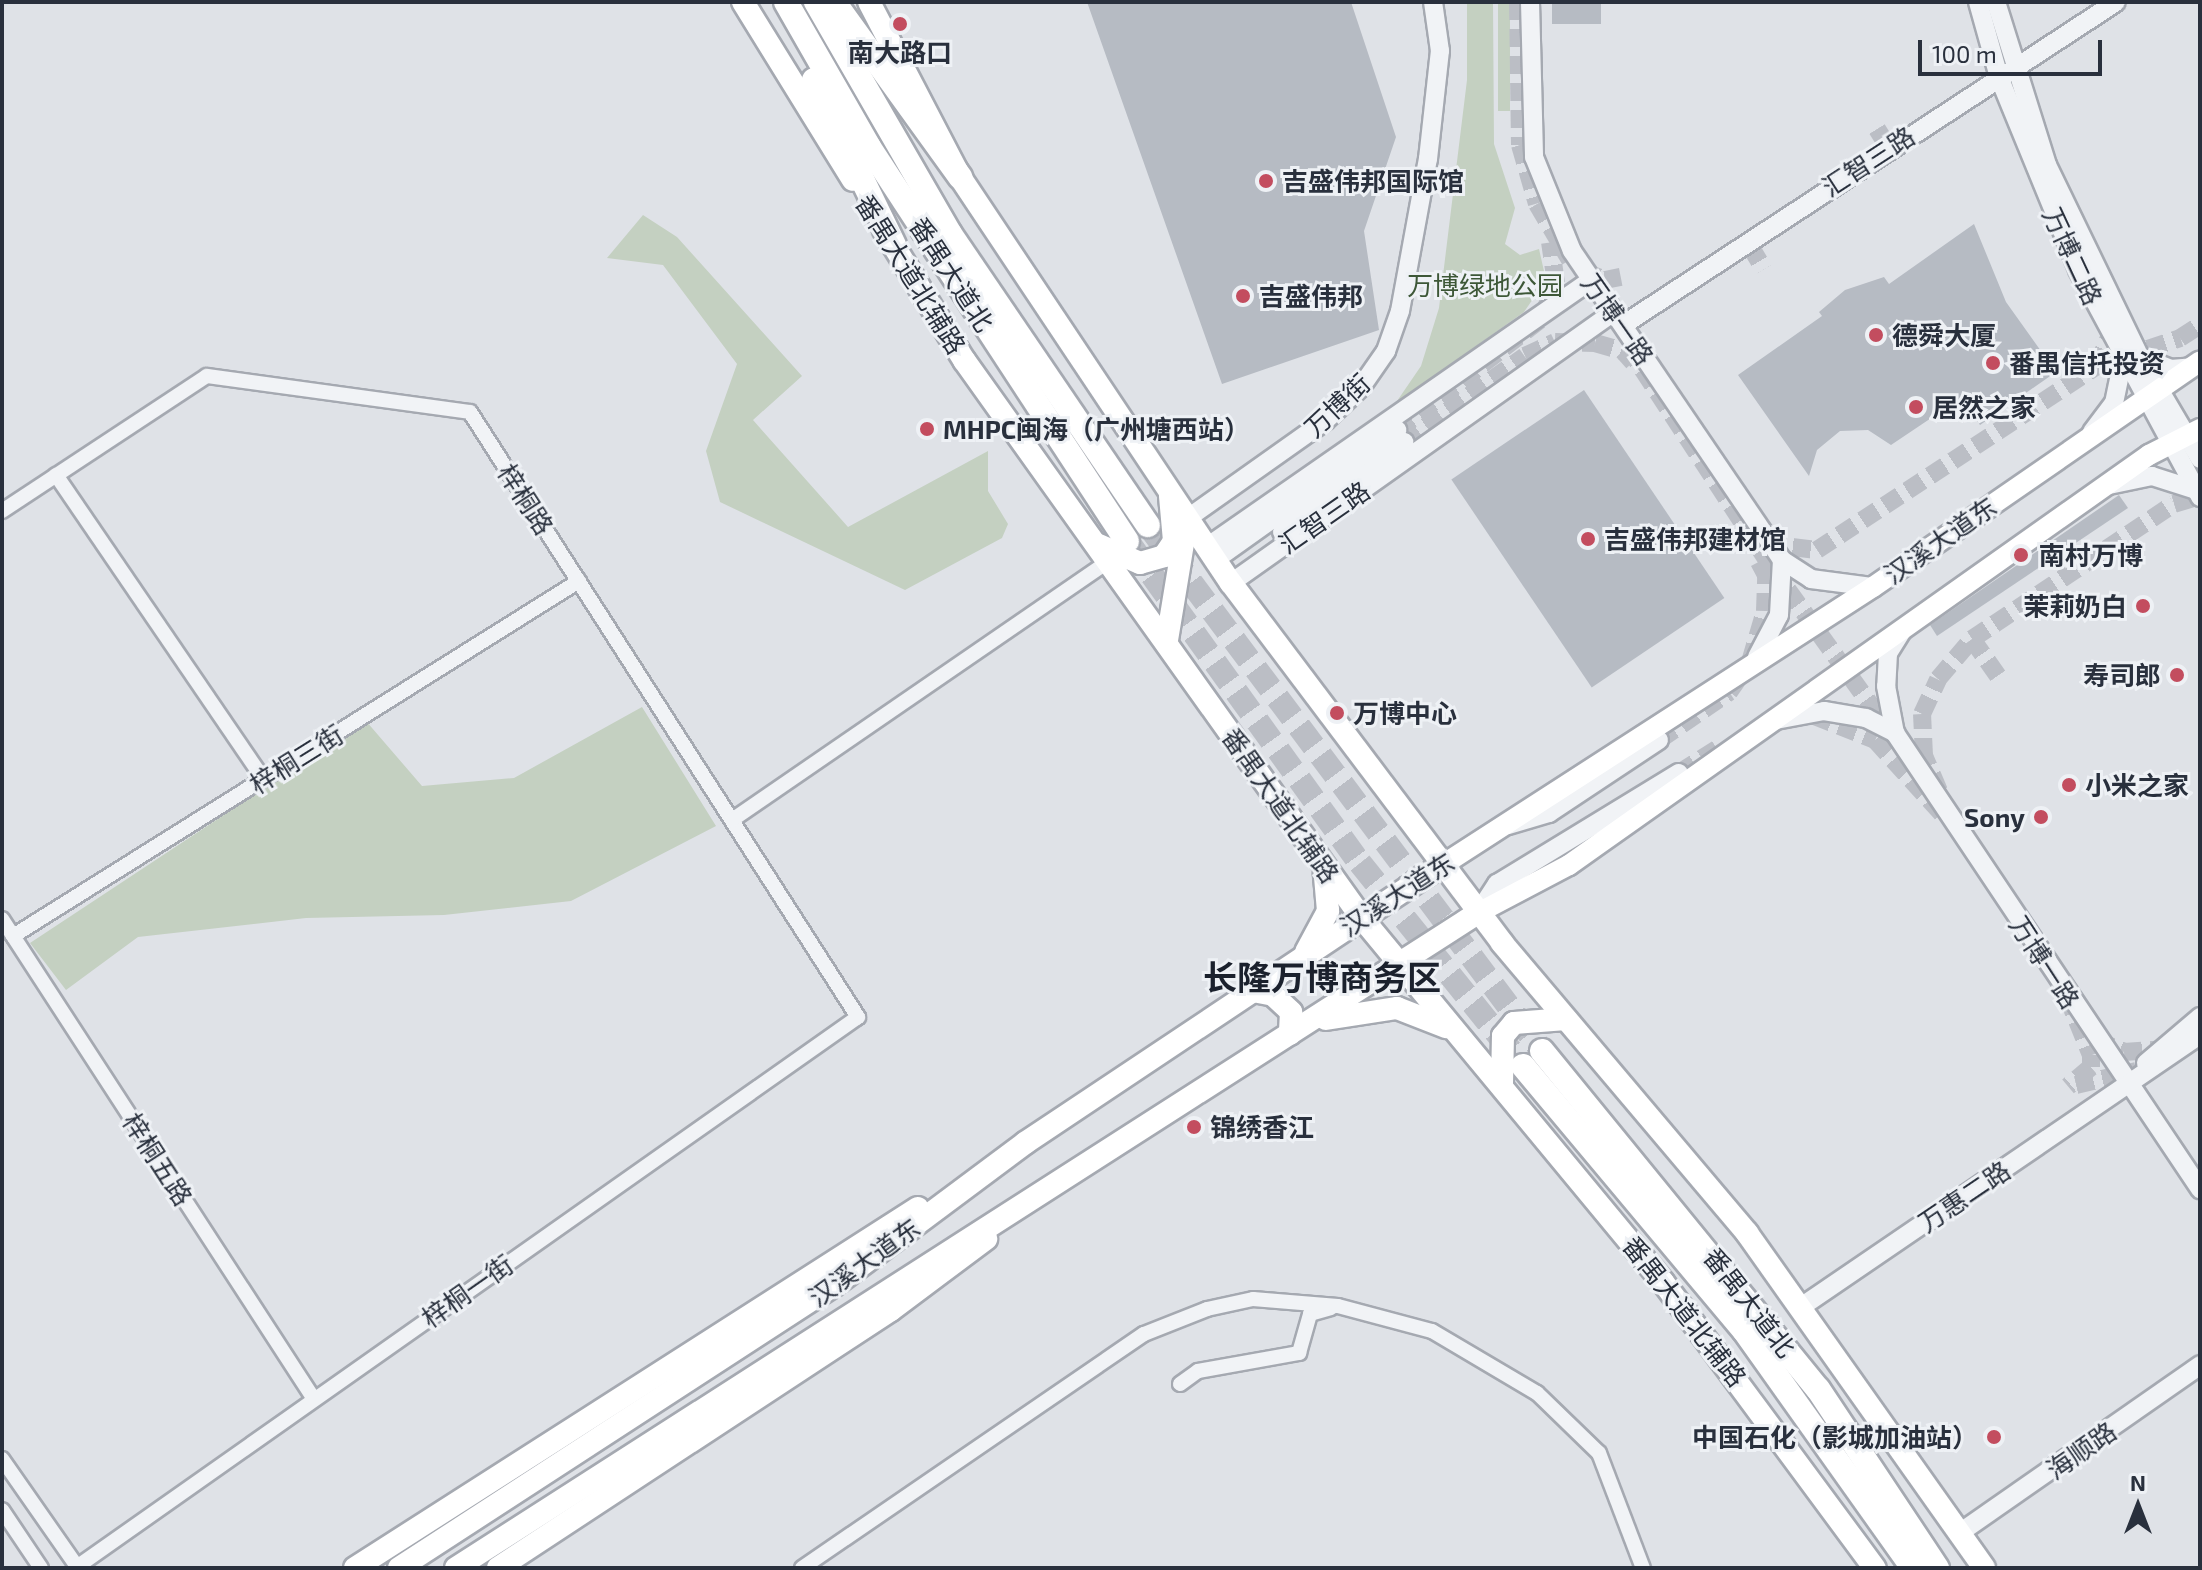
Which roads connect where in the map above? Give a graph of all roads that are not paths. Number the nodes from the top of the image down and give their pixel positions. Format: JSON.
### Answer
{"nodes":[{"id":1,"x":743,"y":2,"type":"edge"},
{"id":2,"x":776,"y":2,"type":"edge"},
{"id":3,"x":786,"y":2,"type":"edge"},
{"id":4,"x":816,"y":2,"type":"edge"},
{"id":5,"x":834,"y":2,"type":"edge"},
{"id":6,"x":869,"y":2,"type":"edge"},
{"id":7,"x":1433,"y":2,"type":"edge"},
{"id":8,"x":1530,"y":2,"type":"edge"},
{"id":9,"x":1978,"y":2,"type":"edge"},
{"id":10,"x":1996,"y":2,"type":"edge"},
{"id":11,"x":2116,"y":2,"type":"edge"},
{"id":12,"x":2006,"y":72,"type":"junction"},
{"id":13,"x":960,"y":177,"type":"junction"},
{"id":14,"x":894,"y":245,"type":"junction"},
{"id":15,"x":1591,"y":280,"type":"junction"},
{"id":16,"x":1618,"y":319,"type":"junction"},
{"id":17,"x":2131,"y":358,"type":"junction"},
{"id":18,"x":2196,"y":364,"type":"edge"},
{"id":19,"x":2152,"y":394,"type":"junction"},
{"id":20,"x":1401,"y":436,"type":"tunnel mouth"},
{"id":21,"x":2185,"y":436,"type":"edge"},
{"id":22,"x":2087,"y":438,"type":"junction"},
{"id":23,"x":2200,"y":459,"type":"edge"},
{"id":24,"x":56,"y":475,"type":"junction"},
{"id":25,"x":2103,"y":487,"type":"junction"},
{"id":26,"x":1170,"y":493,"type":"junction"},
{"id":27,"x":2198,"y":494,"type":"edge"},
{"id":28,"x":2,"y":511,"type":"edge"},
{"id":29,"x":1188,"y":518,"type":"junction"},
{"id":30,"x":1148,"y":525,"type":"tunnel mouth"},
{"id":31,"x":1127,"y":541,"type":"tunnel mouth"},
{"id":32,"x":1095,"y":542,"type":"junction"},
{"id":33,"x":1782,"y":560,"type":"junction"},
{"id":34,"x":1109,"y":561,"type":"junction"},
{"id":35,"x":1219,"y":566,"type":"junction"},
{"id":36,"x":579,"y":581,"type":"junction"},
{"id":37,"x":1873,"y":587,"type":"junction"},
{"id":38,"x":1905,"y":625,"type":"junction"},
{"id":39,"x":1167,"y":640,"type":"junction"},
{"id":40,"x":1757,"y":657,"type":"junction"},
{"id":41,"x":1776,"y":720,"type":"junction"},
{"id":42,"x":1895,"y":733,"type":"junction"},
{"id":43,"x":1659,"y":740,"type":"tunnel mouth"},
{"id":44,"x":1679,"y":773,"type":"tunnel mouth"},
{"id":45,"x":263,"y":779,"type":"junction"},
{"id":46,"x":732,"y":820,"type":"junction"},
{"id":47,"x":1497,"y":827,"type":"junction"},
{"id":48,"x":1320,"y":861,"type":"junction"},
{"id":49,"x":1441,"y":866,"type":"junction"},
{"id":50,"x":1478,"y":913,"type":"junction"},
{"id":51,"x":1361,"y":917,"type":"junction"},
{"id":52,"x":2,"y":919,"type":"edge"},
{"id":53,"x":13,"y":936,"type":"junction"},
{"id":54,"x":1300,"y":959,"type":"junction"},
{"id":55,"x":1398,"y":964,"type":"junction"},
{"id":56,"x":1253,"y":991,"type":"junction"},
{"id":57,"x":858,"y":1017,"type":"joint"},
{"id":58,"x":2200,"y":1017,"type":"edge"},
{"id":59,"x":1566,"y":1019,"type":"junction"},
{"id":60,"x":1300,"y":1030,"type":"junction"},
{"id":61,"x":2200,"y":1035,"type":"edge"},
{"id":62,"x":1462,"y":1037,"type":"junction"},
{"id":63,"x":2200,"y":1049,"type":"edge"},
{"id":64,"x":2131,"y":1081,"type":"junction"},
{"id":65,"x":1502,"y":1083,"type":"junction"},
{"id":66,"x":1025,"y":1143,"type":"junction"},
{"id":67,"x":2200,"y":1189,"type":"edge"},
{"id":68,"x":1033,"y":1200,"type":"junction"},
{"id":69,"x":1338,"y":1306,"type":"junction"},
{"id":70,"x":1801,"y":1307,"type":"junction"},
{"id":71,"x":2200,"y":1365,"type":"edge"},
{"id":72,"x":1180,"y":1384,"type":"dead end"},
{"id":73,"x":314,"y":1399,"type":"junction"},
{"id":74,"x":2,"y":1459,"type":"edge"},
{"id":75,"x":2,"y":1510,"type":"edge"},
{"id":76,"x":1961,"y":1532,"type":"junction"},
{"id":77,"x":77,"y":1567,"type":"edge"},
{"id":78,"x":1872,"y":1567,"type":"edge"},
{"id":79,"x":41,"y":1568,"type":"edge"},
{"id":80,"x":355,"y":1568,"type":"edge"},
{"id":81,"x":399,"y":1568,"type":"edge"},
{"id":82,"x":456,"y":1568,"type":"edge"},
{"id":83,"x":498,"y":1568,"type":"edge"},
{"id":84,"x":802,"y":1568,"type":"edge"},
{"id":85,"x":1643,"y":1568,"type":"edge"},
{"id":86,"x":1913,"y":1568,"type":"edge"},
{"id":87,"x":1937,"y":1568,"type":"edge"},
{"id":88,"x":1984,"y":1568,"type":"edge"}],
"edges":[{"from":1,"to":14,"type":"main road","name":"番禺大道北辅路"},
{"from":2,"to":14,"type":"highway"},
{"from":3,"to":31,"type":"highway","name":"番禺大道北"},
{"from":4,"to":30,"type":"highway","name":"番禺大道北"},
{"from":5,"to":13,"type":"highway"},
{"from":6,"to":13,"type":"main road"},
{"from":7,"to":29,"type":"street","name":"万博街"},
{"from":8,"to":15,"type":"street","name":"万博一路"},
{"from":9,"to":12,"type":"street","name":"万博二路"},
{"from":10,"to":12,"type":"street","name":"万博二路"},
{"from":11,"to":12,"type":"street","name":"汇智三路"},
{"from":12,"to":16,"type":"street","name":"汇智三路"},
{"from":12,"to":17,"type":"street","name":"万博二路"},
{"from":13,"to":26,"type":"main road"},
{"from":14,"to":32,"type":"main road","name":"番禺大道北辅路"},
{"from":15,"to":16,"type":"street","name":"万博一路"},
{"from":15,"to":35,"type":"street","name":"汇智三路"},
{"from":16,"to":33,"type":"street","name":"万博一路"},
{"from":16,"to":35,"type":"street","name":"汇智三路"},
{"from":17,"to":18,"type":"street"},
{"from":17,"to":19,"type":"street","name":"万博二路"},
{"from":17,"to":22,"type":"street"},
{"from":18,"to":19,"type":"main road","name":"汉溪大道东"},
{"from":19,"to":21,"type":"street","name":"万博二路"},
{"from":19,"to":22,"type":"main road","name":"汉溪大道东"},
{"from":20,"to":35,"type":"street"},
{"from":21,"to":23,"type":"street","name":"万博二路"},
{"from":21,"to":25,"type":"main road","name":"汉溪大道东"},
{"from":21,"to":27,"type":"street","name":"万博二路"},
{"from":22,"to":37,"type":"main road","name":"汉溪大道东"},
{"from":24,"to":28,"type":"street","name":"梓桐路"},
{"from":24,"to":36,"type":"street","name":"梓桐路"},
{"from":24,"to":45,"type":"street"},
{"from":25,"to":27,"type":"street"},
{"from":25,"to":38,"type":"main road","name":"汉溪大道东"},
{"from":26,"to":29,"type":"main road"},
{"from":26,"to":32,"type":"main road"},
{"from":29,"to":35,"type":"main road"},
{"from":29,"to":39,"type":"main road"},
{"from":32,"to":34,"type":"main road","name":"番禺大道北辅路"},
{"from":33,"to":37,"type":"street"},
{"from":33,"to":40,"type":"street"},
{"from":34,"to":39,"type":"main road","name":"番禺大道北辅路"},
{"from":34,"to":46,"type":"street"},
{"from":35,"to":49,"type":"main road"},
{"from":36,"to":45,"type":"street","name":"梓桐三街"},
{"from":36,"to":46,"type":"street","name":"梓桐路"},
{"from":37,"to":40,"type":"main road","name":"汉溪大道东"},
{"from":38,"to":41,"type":"main road","name":"汉溪大道东"},
{"from":38,"to":42,"type":"street"},
{"from":39,"to":48,"type":"main road","name":"番禺大道北辅路"},
{"from":40,"to":47,"type":"main road","name":"汉溪大道东"},
{"from":41,"to":42,"type":"street"},
{"from":41,"to":50,"type":"main road","name":"汉溪大道东"},
{"from":42,"to":64,"type":"street","name":"万博一路"},
{"from":43,"to":47,"type":"street"},
{"from":44,"to":50,"type":"street"},
{"from":45,"to":53,"type":"street","name":"梓桐三街"},
{"from":46,"to":57,"type":"street","name":"梓桐路"},
{"from":47,"to":49,"type":"main road","name":"汉溪大道东"},
{"from":48,"to":51,"type":"main road","name":"番禺大道北辅路"},
{"from":48,"to":54,"type":"main road"},
{"from":49,"to":50,"type":"main road"},
{"from":49,"to":51,"type":"main road","name":"汉溪大道东"},
{"from":50,"to":55,"type":"main road","name":"汉溪大道东"},
{"from":50,"to":59,"type":"main road"},
{"from":51,"to":54,"type":"main road","name":"汉溪大道东"},
{"from":51,"to":55,"type":"main road","name":"番禺大道北辅路"},
{"from":52,"to":53,"type":"street","name":"梓桐五路"},
{"from":53,"to":73,"type":"street","name":"梓桐五路"},
{"from":54,"to":56,"type":"main road","name":"汉溪大道东"},
{"from":55,"to":60,"type":"main road","name":"汉溪大道东"},
{"from":55,"to":62,"type":"main road","name":"番禺大道北辅路"},
{"from":56,"to":60,"type":"main road"},
{"from":56,"to":66,"type":"main road","name":"汉溪大道东"},
{"from":57,"to":73,"type":"street","name":"梓桐一街"},
{"from":58,"to":64,"type":"street","name":"万惠二路"},
{"from":59,"to":65,"type":"main road"},
{"from":59,"to":70,"type":"main road"},
{"from":60,"to":62,"type":"main road"},
{"from":60,"to":68,"type":"main road","name":"汉溪大道东"},
{"from":61,"to":64,"type":"street"},
{"from":62,"to":65,"type":"main road","name":"番禺大道北辅路"},
{"from":63,"to":64,"type":"street","name":"万惠二路"},
{"from":64,"to":67,"type":"street","name":"万博一路"},
{"from":64,"to":70,"type":"street","name":"万惠二路"},
{"from":65,"to":78,"type":"main road","name":"番禺大道北辅路"},
{"from":66,"to":80,"type":"main road"},
{"from":66,"to":81,"type":"main road","name":"汉溪大道东"},
{"from":68,"to":82,"type":"main road","name":"汉溪大道东"},
{"from":68,"to":83,"type":"main road"},
{"from":69,"to":72,"type":"street"},
{"from":69,"to":84,"type":"street"},
{"from":69,"to":85,"type":"street"},
{"from":70,"to":76,"type":"main road"},
{"from":71,"to":76,"type":"street","name":"海顺路"},
{"from":73,"to":77,"type":"street","name":"梓桐一街"},
{"from":74,"to":77,"type":"street"},
{"from":75,"to":79,"type":"street"},
{"from":76,"to":88,"type":"main road"},
{"from":86,"to":87,"type":"highway","name":"番禺大道北"}]}
